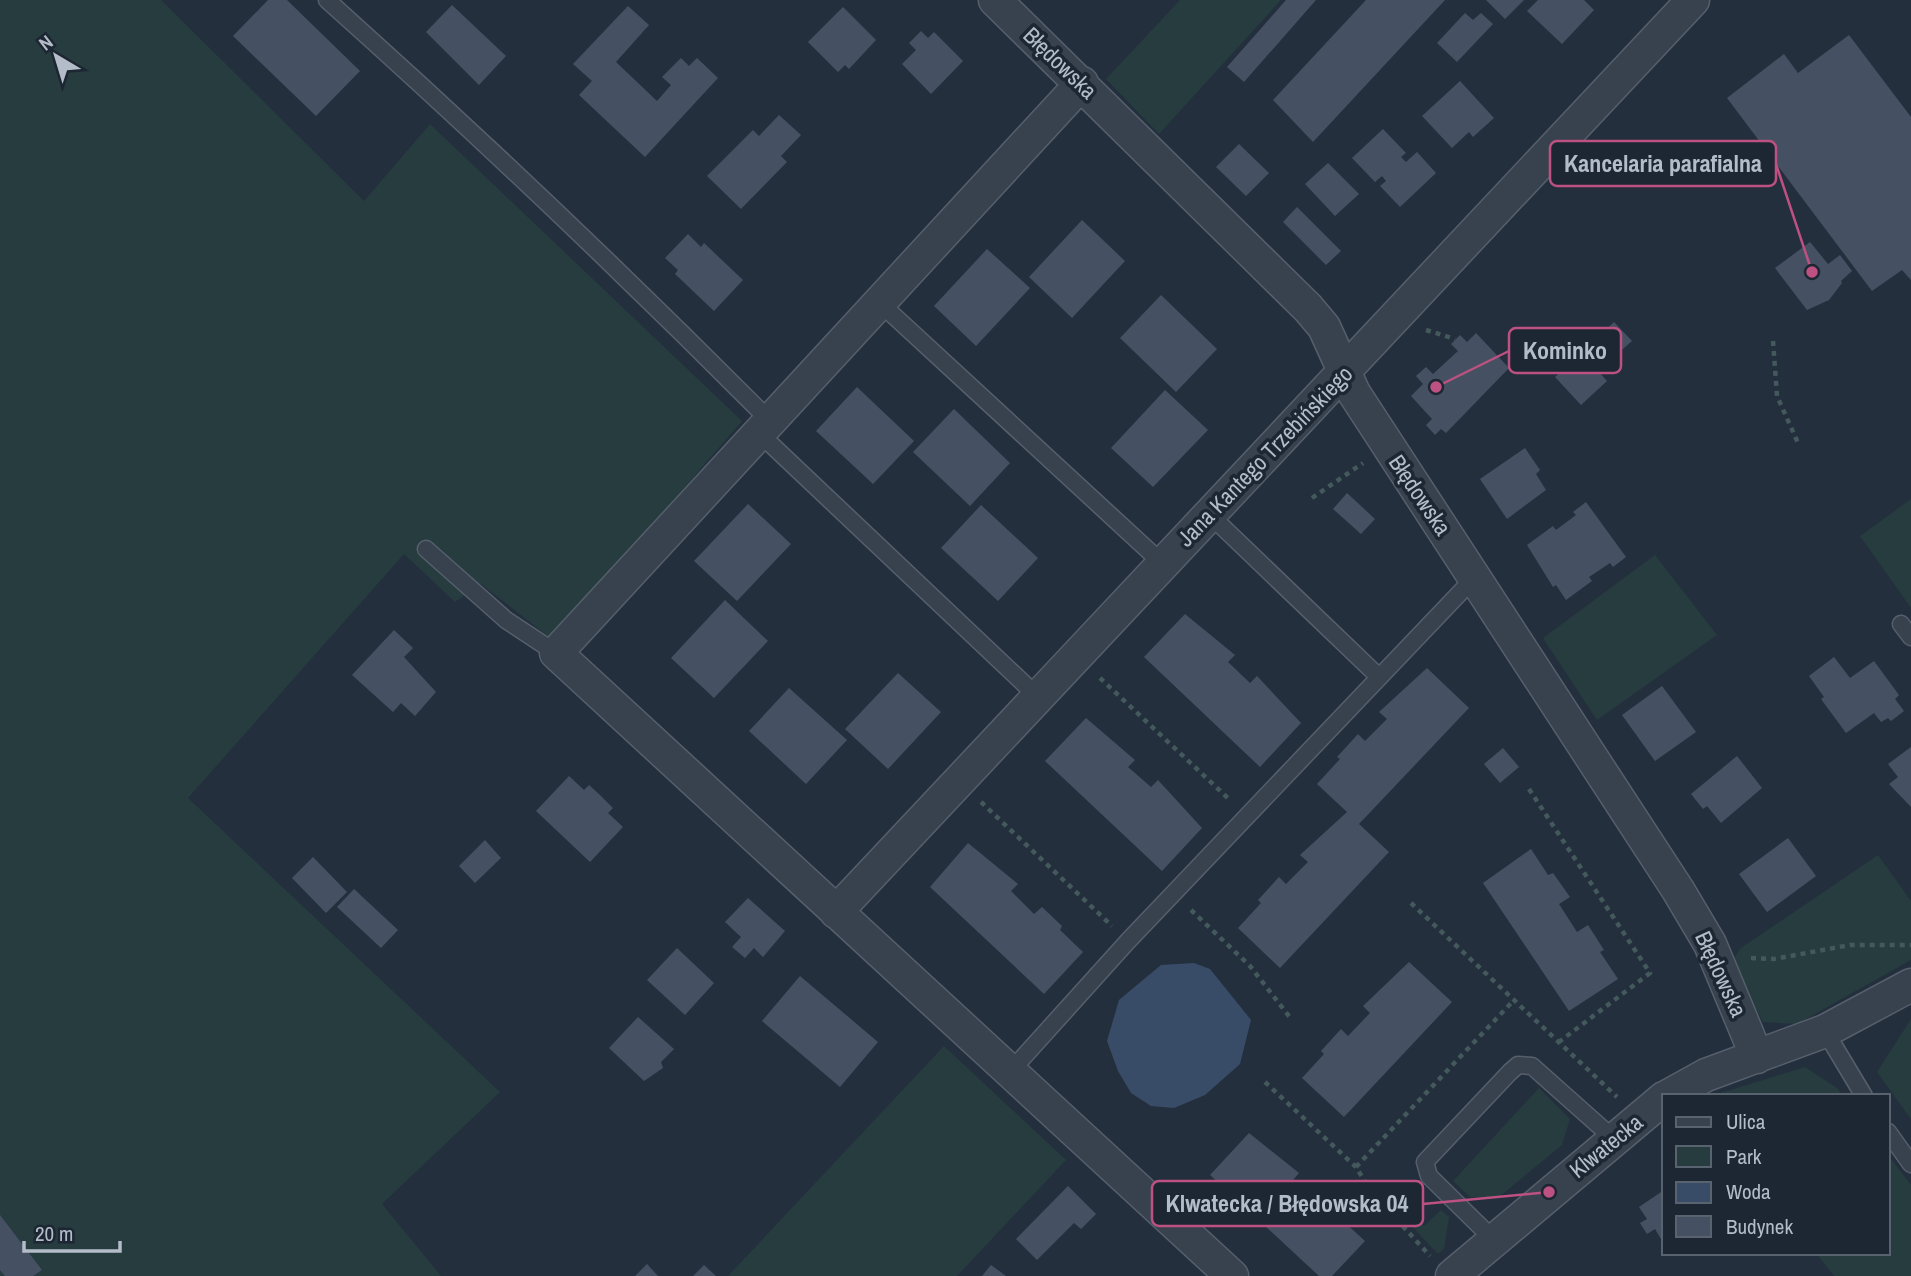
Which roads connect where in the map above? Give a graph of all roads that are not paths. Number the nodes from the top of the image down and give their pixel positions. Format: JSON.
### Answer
{"nodes":[{"id":1,"x":327,"y":0,"type":"edge"},
{"id":2,"x":995,"y":0,"type":"edge"},
{"id":3,"x":1693,"y":0,"type":"edge"},
{"id":4,"x":1082,"y":83,"type":"junction"},
{"id":5,"x":880,"y":303,"type":"junction"},
{"id":6,"x":1345,"y":373,"type":"junction"},
{"id":7,"x":765,"y":427,"type":"junction"},
{"id":8,"x":1209,"y":514,"type":"junction"},
{"id":9,"x":426,"y":549,"type":"dead end"},
{"id":10,"x":1162,"y":563,"type":"junction"},
{"id":11,"x":1475,"y":577,"type":"junction"},
{"id":12,"x":556,"y":653,"type":"junction"},
{"id":13,"x":1379,"y":677,"type":"junction"},
{"id":14,"x":1037,"y":696,"type":"junction"},
{"id":15,"x":836,"y":912,"type":"junction"},
{"id":16,"x":1911,"y":985,"type":"edge"},
{"id":17,"x":1825,"y":1031,"type":"junction"},
{"id":18,"x":1757,"y":1058,"type":"junction"},
{"id":19,"x":1009,"y":1073,"type":"junction"},
{"id":20,"x":1675,"y":1094,"type":"edge"},
{"id":21,"x":1863,"y":1094,"type":"edge"},
{"id":22,"x":1658,"y":1104,"type":"edge"},
{"id":23,"x":1890,"y":1135,"type":"edge"},
{"id":24,"x":1614,"y":1139,"type":"junction"},
{"id":25,"x":1911,"y":1164,"type":"edge"},
{"id":26,"x":1494,"y":1240,"type":"junction"},
{"id":27,"x":1443,"y":1268,"type":"edge"},
{"id":28,"x":1232,"y":1276,"type":"edge"}],
"edges":[{"from":1,"to":7,"type":"lane"},
{"from":2,"to":4,"type":"street","name":"Błędowska"},
{"from":3,"to":6,"type":"street","name":"Jana Kantego Trzebińskiego"},
{"from":4,"to":5,"type":"street"},
{"from":4,"to":6,"type":"street","name":"Błędowska"},
{"from":5,"to":7,"type":"street"},
{"from":5,"to":10,"type":"lane"},
{"from":6,"to":8,"type":"street","name":"Jana Kantego Trzebińskiego"},
{"from":6,"to":11,"type":"street","name":"Błędowska"},
{"from":7,"to":12,"type":"street"},
{"from":7,"to":14,"type":"lane"},
{"from":8,"to":10,"type":"street","name":"Jana Kantego Trzebińskiego"},
{"from":8,"to":13,"type":"lane"},
{"from":9,"to":12,"type":"lane"},
{"from":10,"to":14,"type":"street","name":"Jana Kantego Trzebińskiego"},
{"from":11,"to":13,"type":"lane"},
{"from":11,"to":18,"type":"street","name":"Błędowska"},
{"from":12,"to":15,"type":"street"},
{"from":13,"to":19,"type":"lane"},
{"from":14,"to":15,"type":"street","name":"Jana Kantego Trzebińskiego"},
{"from":15,"to":19,"type":"street"},
{"from":16,"to":17,"type":"street","name":"Klwatecka"},
{"from":17,"to":18,"type":"street","name":"Klwatecka"},
{"from":17,"to":21,"type":"lane"},
{"from":18,"to":20,"type":"street","name":"Klwatecka"},
{"from":19,"to":28,"type":"street"},
{"from":22,"to":24,"type":"street","name":"Klwatecka"},
{"from":23,"to":25,"type":"lane"},
{"from":24,"to":26,"type":"street","name":"Klwatecka"},
{"from":24,"to":26,"type":"lane"},
{"from":26,"to":27,"type":"street","name":"Klwatecka"}]}
